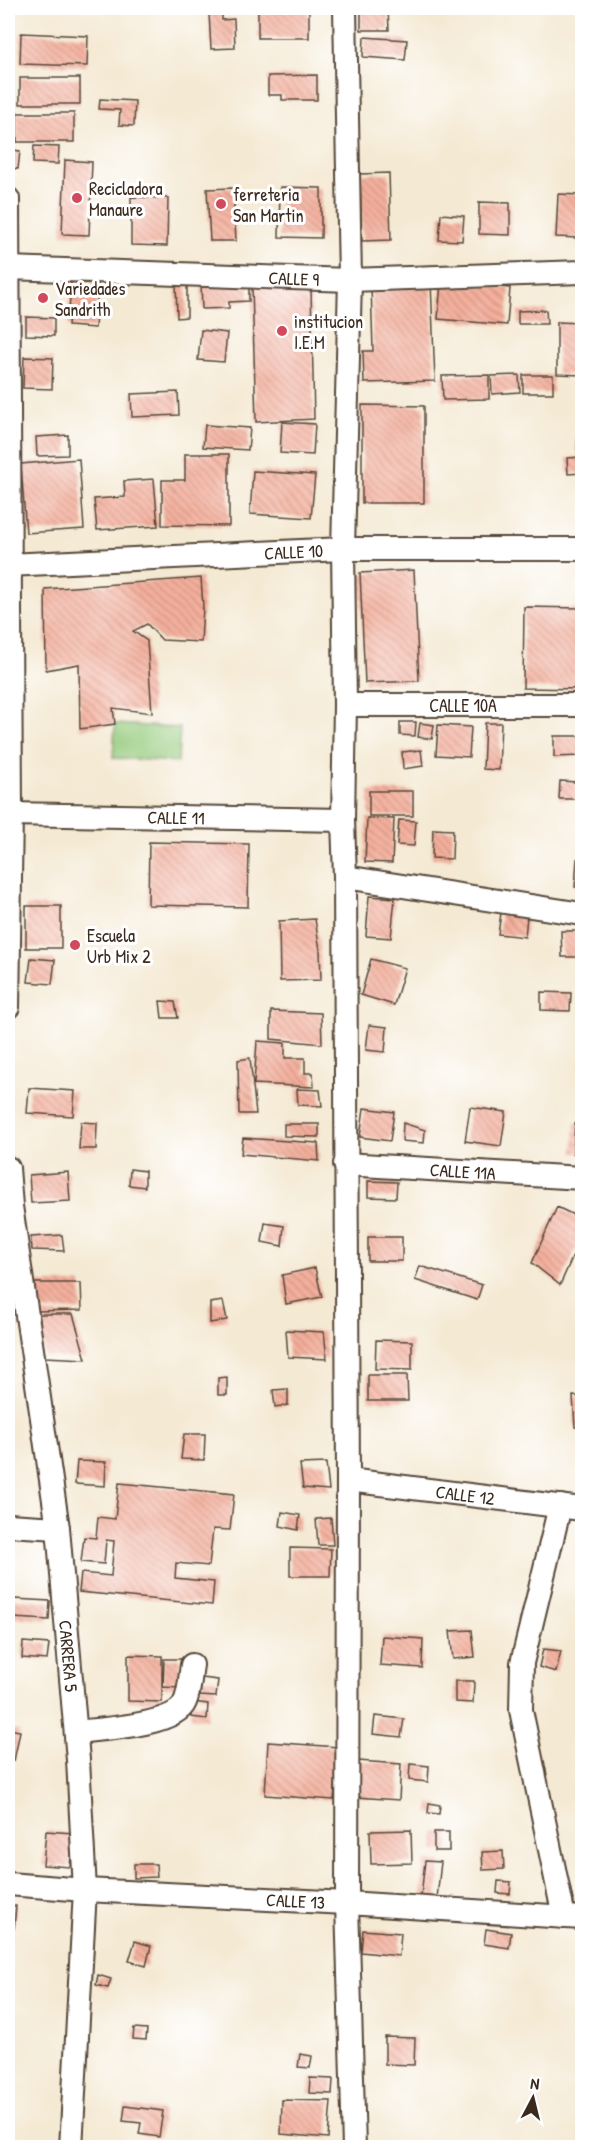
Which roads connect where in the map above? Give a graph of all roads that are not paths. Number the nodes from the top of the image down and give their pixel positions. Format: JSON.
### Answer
{"nodes":[{"id":1,"x":345,"y":8,"type":"edge"},
{"id":2,"x":8,"y":199,"type":"edge"},
{"id":3,"x":8,"y":268,"type":"edge"},
{"id":4,"x":582,"y":272,"type":"edge"},
{"id":5,"x":350,"y":280,"type":"junction"},
{"id":6,"x":343,"y":549,"type":"junction"},
{"id":7,"x":582,"y":549,"type":"edge"},
{"id":8,"x":9,"y":565,"type":"edge"},
{"id":9,"x":345,"y":705,"type":"junction"},
{"id":10,"x":582,"y":705,"type":"edge"},
{"id":11,"x":9,"y":814,"type":"edge"},
{"id":12,"x":343,"y":820,"type":"junction"},
{"id":13,"x":345,"y":877,"type":"junction"},
{"id":14,"x":582,"y":914,"type":"edge"},
{"id":15,"x":8,"y":1007,"type":"edge"},
{"id":16,"x":345,"y":1164,"type":"junction"},
{"id":17,"x":8,"y":1168,"type":"edge"},
{"id":18,"x":582,"y":1178,"type":"edge"},
{"id":19,"x":348,"y":1480,"type":"junction"},
{"id":20,"x":560,"y":1506,"type":"junction"},
{"id":21,"x":582,"y":1509,"type":"edge"},
{"id":22,"x":8,"y":1525,"type":"edge"},
{"id":23,"x":58,"y":1528,"type":"junction"},
{"id":24,"x":192,"y":1665,"type":"dead end"},
{"id":25,"x":76,"y":1732,"type":"junction"},
{"id":26,"x":8,"y":1884,"type":"edge"},
{"id":27,"x":85,"y":1890,"type":"junction"},
{"id":28,"x":347,"y":1903,"type":"junction"},
{"id":29,"x":573,"y":1917,"type":"edge"},
{"id":30,"x":71,"y":2148,"type":"edge"},
{"id":31,"x":354,"y":2148,"type":"edge"}],
"edges":[{"from":1,"to":5,"type":"street"},
{"from":2,"to":3,"type":"street"},
{"from":3,"to":5,"type":"street","name":"CALLE 9"},
{"from":3,"to":8,"type":"street"},
{"from":4,"to":5,"type":"street","name":"CALLE 9"},
{"from":5,"to":6,"type":"street"},
{"from":6,"to":7,"type":"street","name":"CALLE 10"},
{"from":6,"to":8,"type":"street","name":"CALLE 10"},
{"from":6,"to":9,"type":"street"},
{"from":8,"to":11,"type":"street"},
{"from":9,"to":10,"type":"street","name":"CALLE 10A"},
{"from":9,"to":12,"type":"street"},
{"from":11,"to":12,"type":"street","name":"CALLE 11"},
{"from":11,"to":15,"type":"street"},
{"from":12,"to":13,"type":"street"},
{"from":13,"to":14,"type":"street"},
{"from":13,"to":16,"type":"street"},
{"from":16,"to":18,"type":"street","name":"CALLE 11A"},
{"from":16,"to":19,"type":"street"},
{"from":17,"to":23,"type":"street","name":"CARRERA 5"},
{"from":19,"to":20,"type":"street","name":"CALLE 12"},
{"from":19,"to":28,"type":"street"},
{"from":20,"to":21,"type":"street","name":"CALLE 12"},
{"from":20,"to":29,"type":"street"},
{"from":22,"to":23,"type":"street"},
{"from":23,"to":25,"type":"street","name":"CARRERA 5"},
{"from":24,"to":25,"type":"street"},
{"from":25,"to":27,"type":"street","name":"CARRERA 5"},
{"from":26,"to":27,"type":"street","name":"CALLE 13"},
{"from":27,"to":28,"type":"street","name":"CALLE 13"},
{"from":27,"to":30,"type":"street","name":"CARRERA 5"},
{"from":28,"to":29,"type":"street","name":"CALLE 13"},
{"from":28,"to":31,"type":"street"}]}
